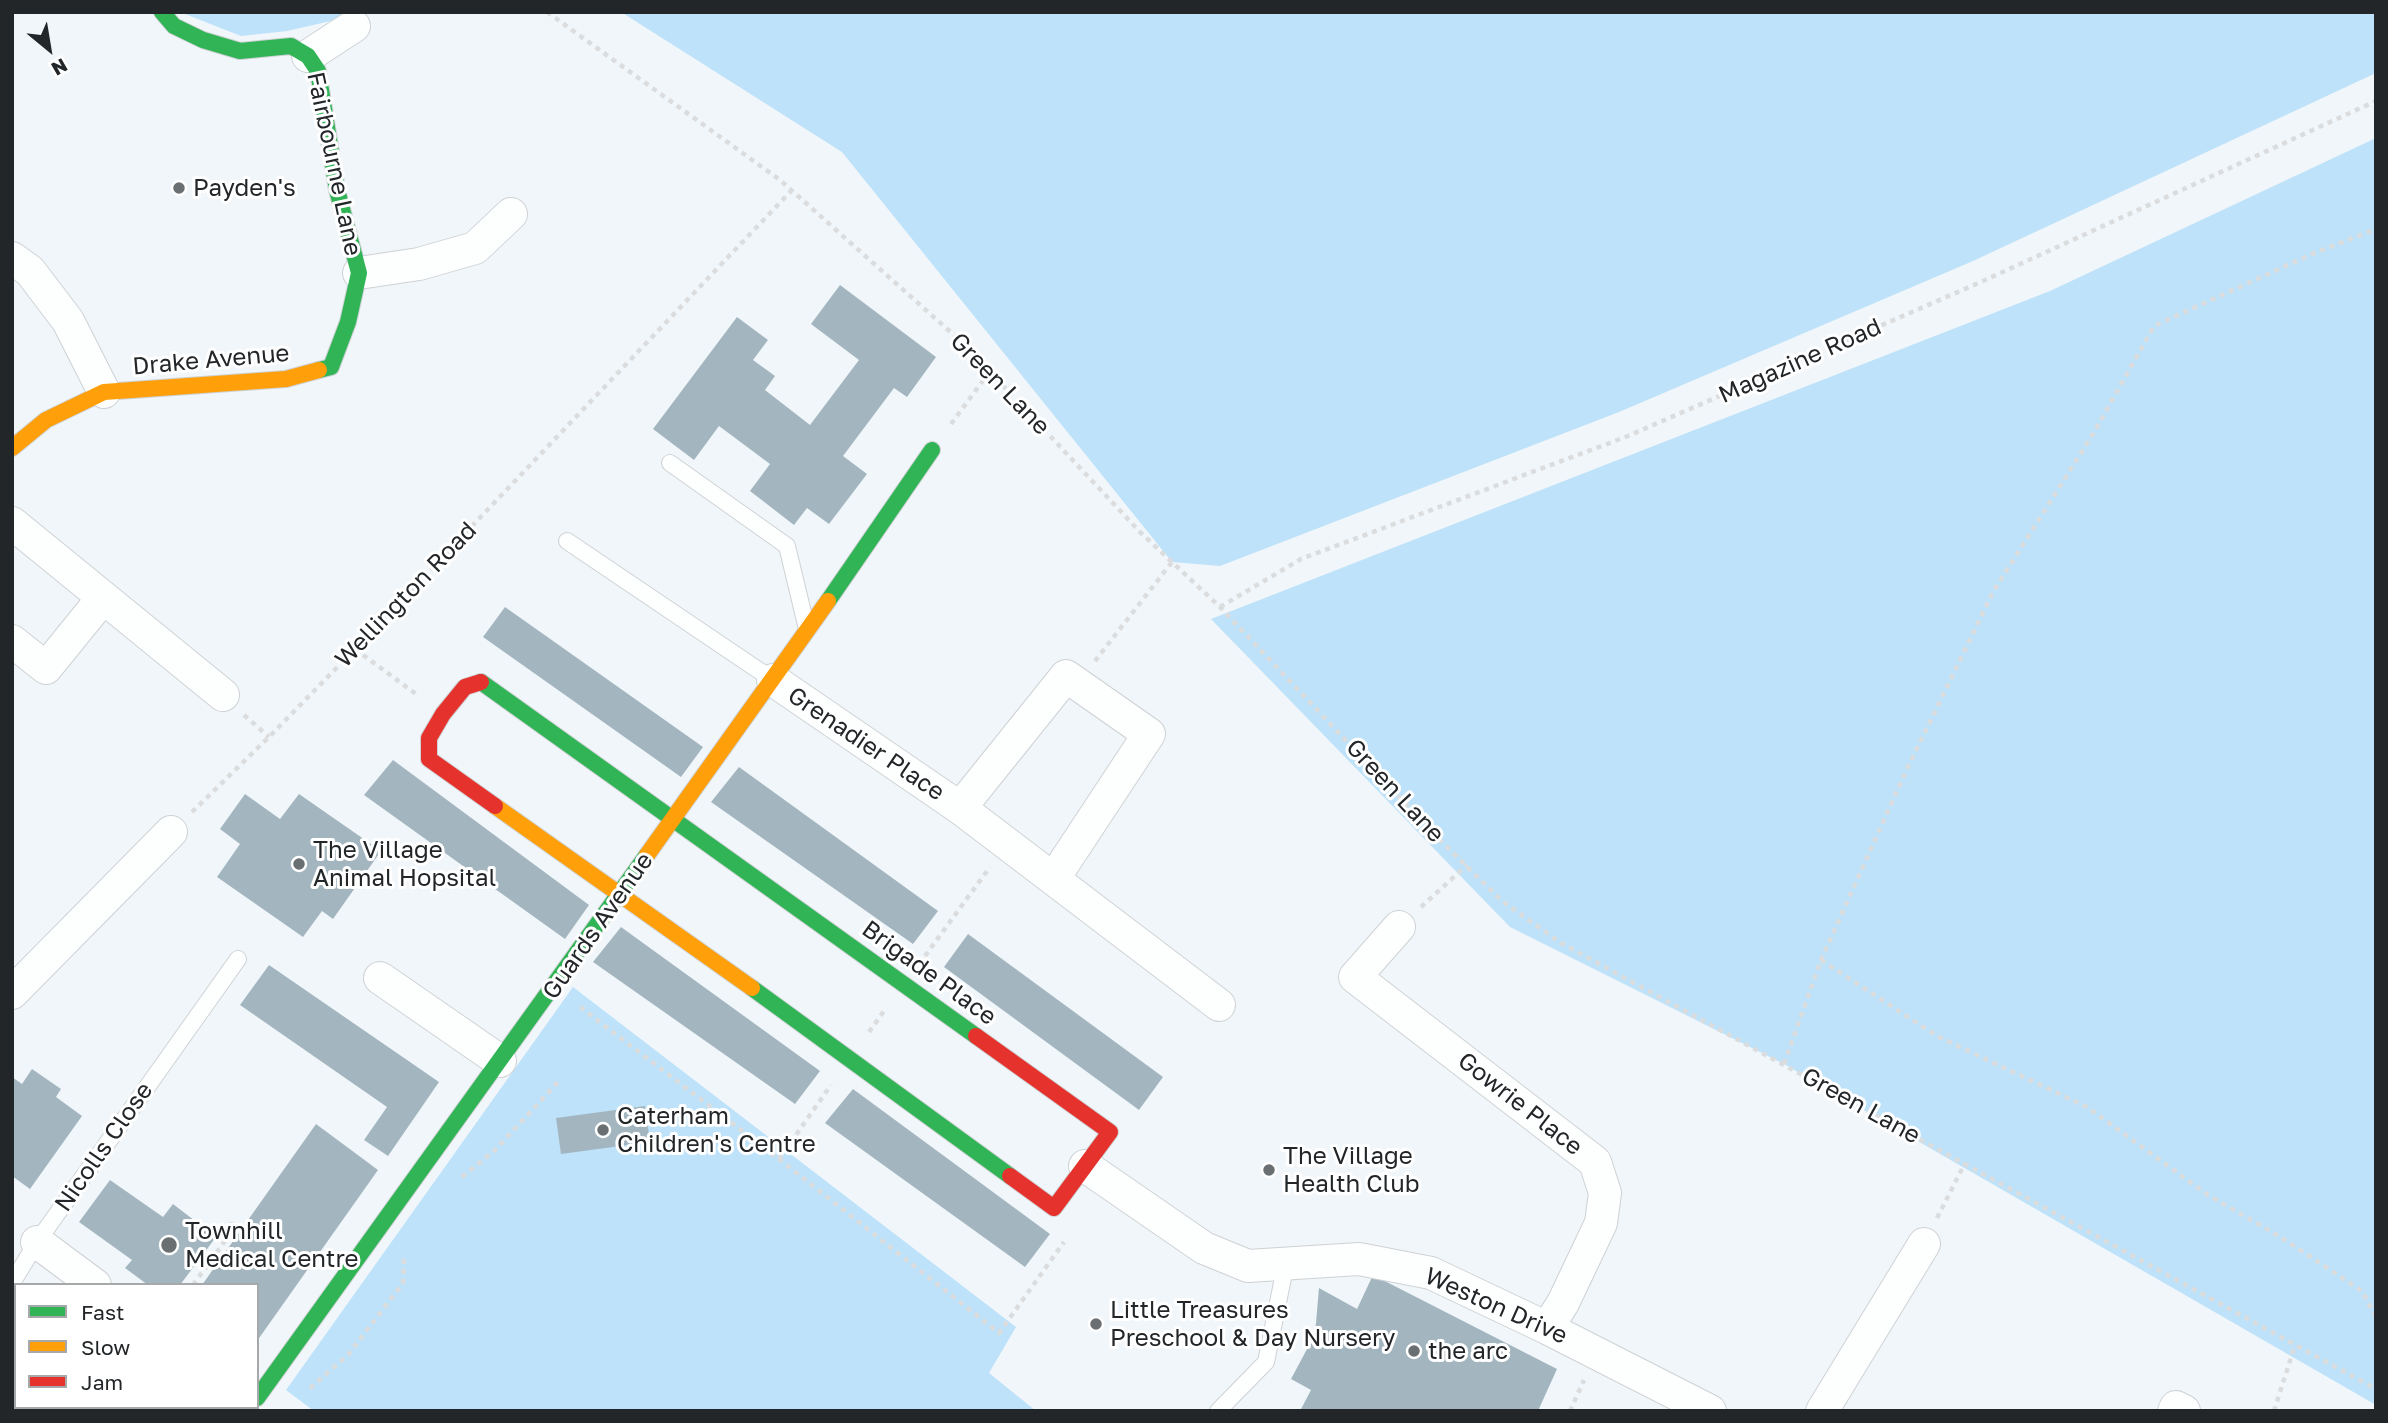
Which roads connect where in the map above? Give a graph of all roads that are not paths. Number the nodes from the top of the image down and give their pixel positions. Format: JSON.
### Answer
{"nodes":[{"id":1,"x":162,"y":12,"type":"edge"},
{"id":2,"x":354,"y":26,"type":"dead end"},
{"id":3,"x":308,"y":56,"type":"junction"},
{"id":4,"x":511,"y":214,"type":"dead end"},
{"id":5,"x":12,"y":258,"type":"edge"},
{"id":6,"x":359,"y":273,"type":"junction"},
{"id":7,"x":104,"y":392,"type":"junction"},
{"id":8,"x":12,"y":447,"type":"edge"},
{"id":9,"x":932,"y":450,"type":"road end"},
{"id":10,"x":670,"y":463,"type":"dead end"},
{"id":11,"x":12,"y":523,"type":"edge"},
{"id":12,"x":567,"y":541,"type":"dead end"},
{"id":13,"x":102,"y":598,"type":"junction"},
{"id":14,"x":807,"y":631,"type":"junction"},
{"id":15,"x":12,"y":641,"type":"edge"},
{"id":16,"x":773,"y":680,"type":"junction"},
{"id":17,"x":223,"y":695,"type":"dead end"},
{"id":18,"x":960,"y":808,"type":"junction"},
{"id":19,"x":674,"y":818,"type":"junction"},
{"id":20,"x":171,"y":832,"type":"road end"},
{"id":21,"x":1054,"y":878,"type":"junction"},
{"id":22,"x":621,"y":894,"type":"junction"},
{"id":23,"x":1399,"y":927,"type":"road end"},
{"id":24,"x":238,"y":959,"type":"dead end"},
{"id":25,"x":380,"y":978,"type":"dead end"},
{"id":26,"x":12,"y":993,"type":"edge"},
{"id":27,"x":1219,"y":1005,"type":"dead end"},
{"id":28,"x":500,"y":1061,"type":"junction"},
{"id":29,"x":1085,"y":1166,"type":"junction"},
{"id":30,"x":37,"y":1242,"type":"junction"},
{"id":31,"x":1924,"y":1244,"type":"road end"},
{"id":32,"x":1286,"y":1263,"type":"junction"},
{"id":33,"x":12,"y":1283,"type":"edge"},
{"id":34,"x":92,"y":1283,"type":"edge"},
{"id":35,"x":1547,"y":1328,"type":"junction"},
{"id":36,"x":259,"y":1395,"type":"edge"},
{"id":37,"x":1218,"y":1411,"type":"edge"},
{"id":38,"x":1710,"y":1411,"type":"edge"},
{"id":39,"x":1822,"y":1411,"type":"edge"},
{"id":40,"x":2174,"y":1411,"type":"edge"},
{"id":41,"x":2184,"y":1411,"type":"edge"}],
"edges":[{"from":1,"to":3,"type":"street","name":"Fairbourne Lane"},
{"from":2,"to":3,"type":"street","name":"Fairbourne Lane"},
{"from":3,"to":6,"type":"street","name":"Fairbourne Lane"},
{"from":4,"to":6,"type":"street"},
{"from":5,"to":7,"type":"street"},
{"from":6,"to":7,"type":"street","name":"Drake Avenue"},
{"from":7,"to":8,"type":"street","name":"Drake Avenue"},
{"from":9,"to":14,"type":"street","name":"Guards Avenue"},
{"from":10,"to":14,"type":"lane"},
{"from":11,"to":13,"type":"street"},
{"from":12,"to":16,"type":"lane"},
{"from":13,"to":15,"type":"street"},
{"from":13,"to":17,"type":"street"},
{"from":14,"to":16,"type":"street","name":"Guards Avenue"},
{"from":16,"to":18,"type":"street","name":"Grenadier Place"},
{"from":16,"to":19,"type":"street","name":"Guards Avenue"},
{"from":18,"to":21,"type":"street","name":"Grenadier Place"},
{"from":18,"to":21,"type":"street","name":"Grenadier Place"},
{"from":19,"to":22,"type":"street","name":"Guards Avenue"},
{"from":19,"to":22,"type":"street","name":"Brigade Place"},
{"from":19,"to":29,"type":"street","name":"Brigade Place"},
{"from":20,"to":26,"type":"street"},
{"from":21,"to":27,"type":"street","name":"Grenadier Place"},
{"from":22,"to":28,"type":"street","name":"Guards Avenue"},
{"from":22,"to":29,"type":"street","name":"Brigade Place"},
{"from":23,"to":35,"type":"street","name":"Gowrie Place"},
{"from":24,"to":30,"type":"lane","name":"Nicolls Close"},
{"from":25,"to":28,"type":"street"},
{"from":28,"to":36,"type":"street","name":"Guards Avenue"},
{"from":29,"to":32,"type":"street","name":"Weston Drive"},
{"from":30,"to":33,"type":"lane","name":"Nicolls Close"},
{"from":30,"to":34,"type":"street"},
{"from":31,"to":39,"type":"street"},
{"from":32,"to":35,"type":"street","name":"Weston Drive"},
{"from":32,"to":37,"type":"lane"},
{"from":35,"to":38,"type":"street","name":"Weston Drive"},
{"from":40,"to":41,"type":"street"}]}
